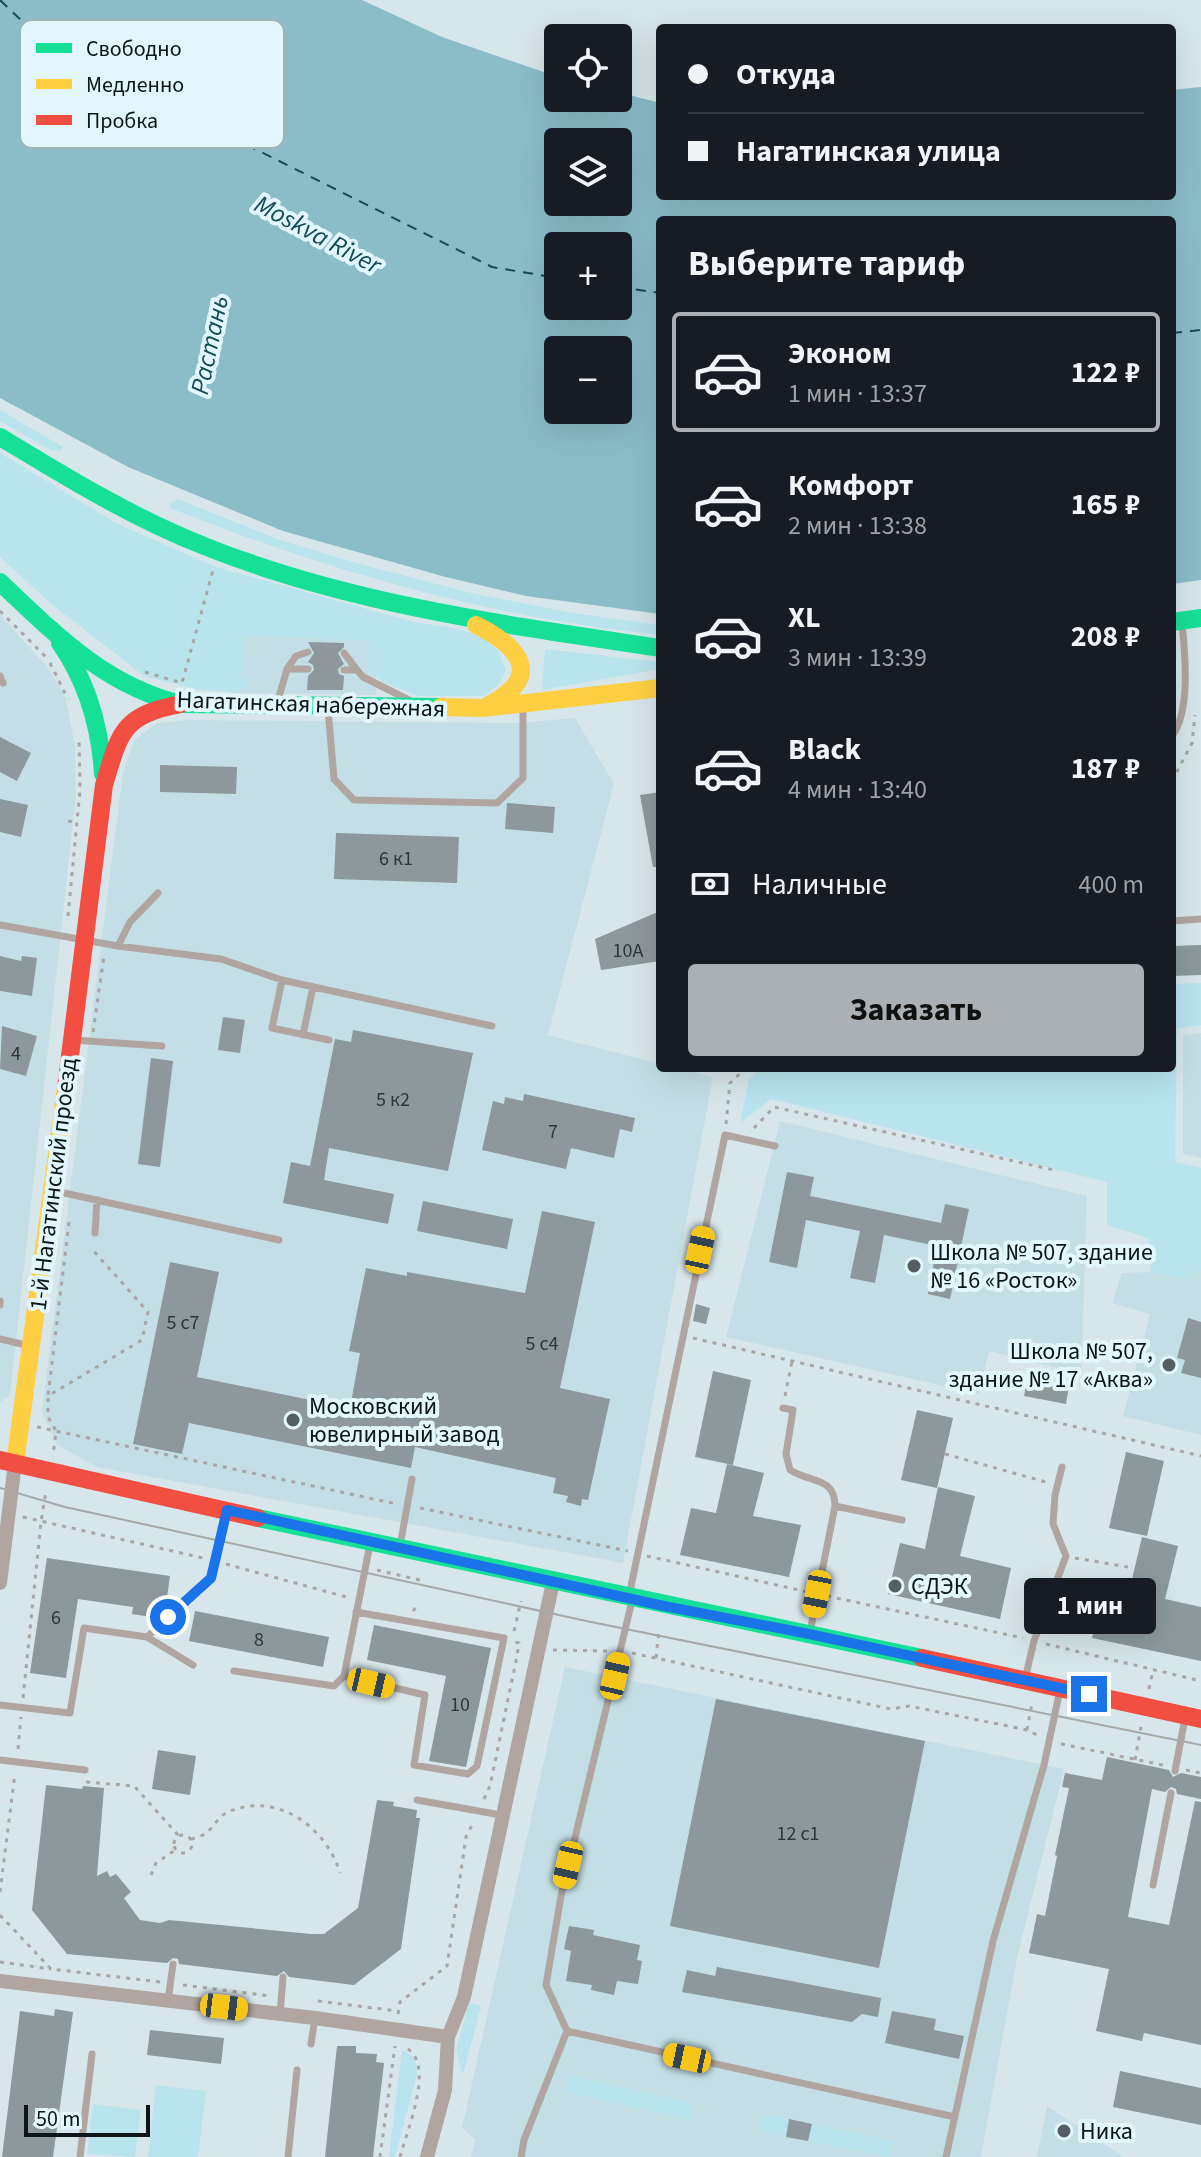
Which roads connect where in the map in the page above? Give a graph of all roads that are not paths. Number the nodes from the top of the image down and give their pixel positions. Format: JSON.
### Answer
{"nodes":[{"id":1,"x":0,"y":437,"type":"edge"},
{"id":2,"x":1,"y":586,"type":"edge"},
{"id":3,"x":451,"y":616,"type":"junction"},
{"id":4,"x":1201,"y":618,"type":"edge"},
{"id":5,"x":39,"y":619,"type":"junction"},
{"id":6,"x":1177,"y":621,"type":"edge"},
{"id":7,"x":656,"y":647,"type":"edge"},
{"id":8,"x":308,"y":652,"type":"dead end"},
{"id":9,"x":344,"y":653,"type":"dead end"},
{"id":10,"x":287,"y":669,"type":"junction"},
{"id":11,"x":308,"y":669,"type":"dead end"},
{"id":12,"x":344,"y":670,"type":"dead end"},
{"id":13,"x":357,"y":670,"type":"junction"},
{"id":14,"x":656,"y":688,"type":"edge"},
{"id":15,"x":181,"y":704,"type":"junction"},
{"id":16,"x":523,"y":704,"type":"junction"},
{"id":17,"x":276,"y":706,"type":"junction"},
{"id":18,"x":328,"y":707,"type":"junction"},
{"id":19,"x":482,"y":708,"type":"junction"},
{"id":20,"x":426,"y":709,"type":"junction"},
{"id":21,"x":1176,"y":730,"type":"edge"},
{"id":22,"x":104,"y":785,"type":"junction"},
{"id":23,"x":158,"y":893,"type":"dead end"},
{"id":24,"x":1201,"y":919,"type":"edge"},
{"id":25,"x":1176,"y":921,"type":"edge"},
{"id":26,"x":0,"y":925,"type":"edge"},
{"id":27,"x":83,"y":940,"type":"junction"},
{"id":28,"x":118,"y":946,"type":"junction"},
{"id":29,"x":282,"y":980,"type":"junction"},
{"id":30,"x":313,"y":987,"type":"junction"},
{"id":31,"x":492,"y":1026,"type":"dead end"},
{"id":32,"x":303,"y":1035,"type":"junction"},
{"id":33,"x":71,"y":1040,"type":"junction"},
{"id":34,"x":329,"y":1040,"type":"dead end"},
{"id":35,"x":162,"y":1046,"type":"dead end"},
{"id":36,"x":775,"y":1146,"type":"dead end"},
{"id":37,"x":53,"y":1190,"type":"junction"},
{"id":38,"x":97,"y":1200,"type":"junction"},
{"id":39,"x":95,"y":1233,"type":"dead end"},
{"id":40,"x":279,"y":1240,"type":"dead end"},
{"id":41,"x":0,"y":1339,"type":"edge"},
{"id":42,"x":32,"y":1346,"type":"junction"},
{"id":43,"x":783,"y":1408,"type":"road end"},
{"id":44,"x":7,"y":1461,"type":"edge"},
{"id":45,"x":1062,"y":1467,"type":"dead end"},
{"id":46,"x":412,"y":1479,"type":"dead end"},
{"id":47,"x":835,"y":1506,"type":"junction"},
{"id":48,"x":227,"y":1510,"type":"junction"},
{"id":49,"x":902,"y":1520,"type":"dead end"},
{"id":50,"x":370,"y":1541,"type":"junction"},
{"id":51,"x":399,"y":1548,"type":"junction"},
{"id":52,"x":553,"y":1582,"type":"junction"},
{"id":53,"x":0,"y":1583,"type":"edge"},
{"id":54,"x":630,"y":1598,"type":"junction"},
{"id":55,"x":356,"y":1612,"type":"junction"},
{"id":56,"x":809,"y":1634,"type":"junction"},
{"id":57,"x":147,"y":1637,"type":"junction"},
{"id":58,"x":193,"y":1665,"type":"dead end"},
{"id":59,"x":234,"y":1671,"type":"dead end"},
{"id":60,"x":344,"y":1676,"type":"junction"},
{"id":61,"x":1024,"y":1680,"type":"junction"},
{"id":62,"x":1060,"y":1688,"type":"junction"},
{"id":63,"x":0,"y":1705,"type":"edge"},
{"id":64,"x":1193,"y":1718,"type":"edge"},
{"id":65,"x":0,"y":1760,"type":"edge"},
{"id":66,"x":85,"y":1770,"type":"dead end"},
{"id":67,"x":1176,"y":1770,"type":"road end"},
{"id":68,"x":1171,"y":1793,"type":"dead end"},
{"id":69,"x":417,"y":1800,"type":"dead end"},
{"id":70,"x":501,"y":1815,"type":"junction"},
{"id":71,"x":1153,"y":1885,"type":"dead end"},
{"id":72,"x":173,"y":1964,"type":"dead end"},
{"id":73,"x":283,"y":1977,"type":"dead end"},
{"id":74,"x":0,"y":1981,"type":"edge"},
{"id":75,"x":168,"y":2001,"type":"junction"},
{"id":76,"x":280,"y":2014,"type":"junction"},
{"id":77,"x":315,"y":2018,"type":"junction"},
{"id":78,"x":567,"y":2031,"type":"junction"},
{"id":79,"x":448,"y":2037,"type":"junction"},
{"id":80,"x":311,"y":2044,"type":"dead end"},
{"id":81,"x":92,"y":2054,"type":"dead end"},
{"id":82,"x":297,"y":2070,"type":"dead end"},
{"id":83,"x":955,"y":2117,"type":"junction"},
{"id":84,"x":80,"y":2157,"type":"edge"},
{"id":85,"x":288,"y":2157,"type":"edge"},
{"id":86,"x":427,"y":2157,"type":"edge"},
{"id":87,"x":521,"y":2157,"type":"edge"},
{"id":88,"x":946,"y":2157,"type":"edge"}],
"edges":[{"from":1,"to":3,"type":"street"},
{"from":2,"to":5,"type":"street","name":"Нагатинская набережная"},
{"from":3,"to":7,"type":"street"},
{"from":3,"to":19,"type":"street"},
{"from":4,"to":6,"type":"street"},
{"from":5,"to":15,"type":"street","name":"Нагатинская набережная"},
{"from":5,"to":22,"type":"street"},
{"from":6,"to":21,"type":"lane"},
{"from":8,"to":10,"type":"lane"},
{"from":9,"to":13,"type":"lane"},
{"from":10,"to":11,"type":"lane"},
{"from":10,"to":17,"type":"lane"},
{"from":12,"to":13,"type":"lane"},
{"from":13,"to":20,"type":"lane"},
{"from":14,"to":16,"type":"street","name":"Нагатинская набережная"},
{"from":15,"to":17,"type":"street","name":"Нагатинская набережная"},
{"from":15,"to":22,"type":"street"},
{"from":16,"to":18,"type":"lane"},
{"from":16,"to":19,"type":"street","name":"Нагатинская набережная"},
{"from":17,"to":18,"type":"street","name":"Нагатинская набережная"},
{"from":18,"to":20,"type":"street","name":"Нагатинская набережная"},
{"from":19,"to":20,"type":"street","name":"Нагатинская набережная"},
{"from":22,"to":27,"type":"street","name":"1-й Нагатинский проезд"},
{"from":23,"to":28,"type":"lane"},
{"from":24,"to":25,"type":"lane"},
{"from":26,"to":27,"type":"lane"},
{"from":27,"to":28,"type":"lane"},
{"from":27,"to":33,"type":"street","name":"1-й Нагатинский проезд"},
{"from":28,"to":29,"type":"lane"},
{"from":29,"to":30,"type":"lane"},
{"from":29,"to":32,"type":"lane"},
{"from":30,"to":31,"type":"lane"},
{"from":30,"to":32,"type":"lane"},
{"from":32,"to":34,"type":"lane"},
{"from":33,"to":35,"type":"lane"},
{"from":33,"to":37,"type":"street","name":"1-й Нагатинский проезд"},
{"from":36,"to":54,"type":"lane"},
{"from":37,"to":38,"type":"lane"},
{"from":37,"to":42,"type":"street","name":"1-й Нагатинский проезд"},
{"from":38,"to":39,"type":"lane"},
{"from":38,"to":40,"type":"lane"},
{"from":41,"to":42,"type":"lane"},
{"from":42,"to":44,"type":"street","name":"1-й Нагатинский проезд"},
{"from":43,"to":47,"type":"lane"},
{"from":44,"to":48,"type":"street"},
{"from":44,"to":53,"type":"street","name":"1-й Нагатинский проезд"},
{"from":45,"to":61,"type":"lane"},
{"from":46,"to":51,"type":"lane"},
{"from":47,"to":49,"type":"lane"},
{"from":47,"to":56,"type":"lane"},
{"from":48,"to":50,"type":"street"},
{"from":48,"to":57,"type":"lane"},
{"from":50,"to":51,"type":"street"},
{"from":50,"to":55,"type":"lane"},
{"from":51,"to":52,"type":"street"},
{"from":52,"to":54,"type":"street"},
{"from":52,"to":70,"type":"street"},
{"from":54,"to":56,"type":"street"},
{"from":54,"to":78,"type":"lane"},
{"from":55,"to":60,"type":"lane"},
{"from":55,"to":60,"type":"lane"},
{"from":56,"to":61,"type":"street"},
{"from":57,"to":58,"type":"lane"},
{"from":57,"to":63,"type":"lane"},
{"from":59,"to":60,"type":"lane"},
{"from":61,"to":62,"type":"street"},
{"from":62,"to":64,"type":"street"},
{"from":62,"to":83,"type":"lane"},
{"from":64,"to":67,"type":"lane"},
{"from":65,"to":66,"type":"lane"},
{"from":68,"to":71,"type":"lane"},
{"from":69,"to":70,"type":"lane"},
{"from":70,"to":79,"type":"street"},
{"from":72,"to":75,"type":"lane"},
{"from":73,"to":76,"type":"lane"},
{"from":74,"to":75,"type":"street"},
{"from":75,"to":76,"type":"street"},
{"from":76,"to":77,"type":"street"},
{"from":77,"to":79,"type":"street"},
{"from":77,"to":80,"type":"lane"},
{"from":78,"to":83,"type":"lane"},
{"from":78,"to":87,"type":"lane"},
{"from":79,"to":86,"type":"street"},
{"from":81,"to":84,"type":"lane"},
{"from":82,"to":85,"type":"lane"},
{"from":83,"to":88,"type":"lane"}]}
